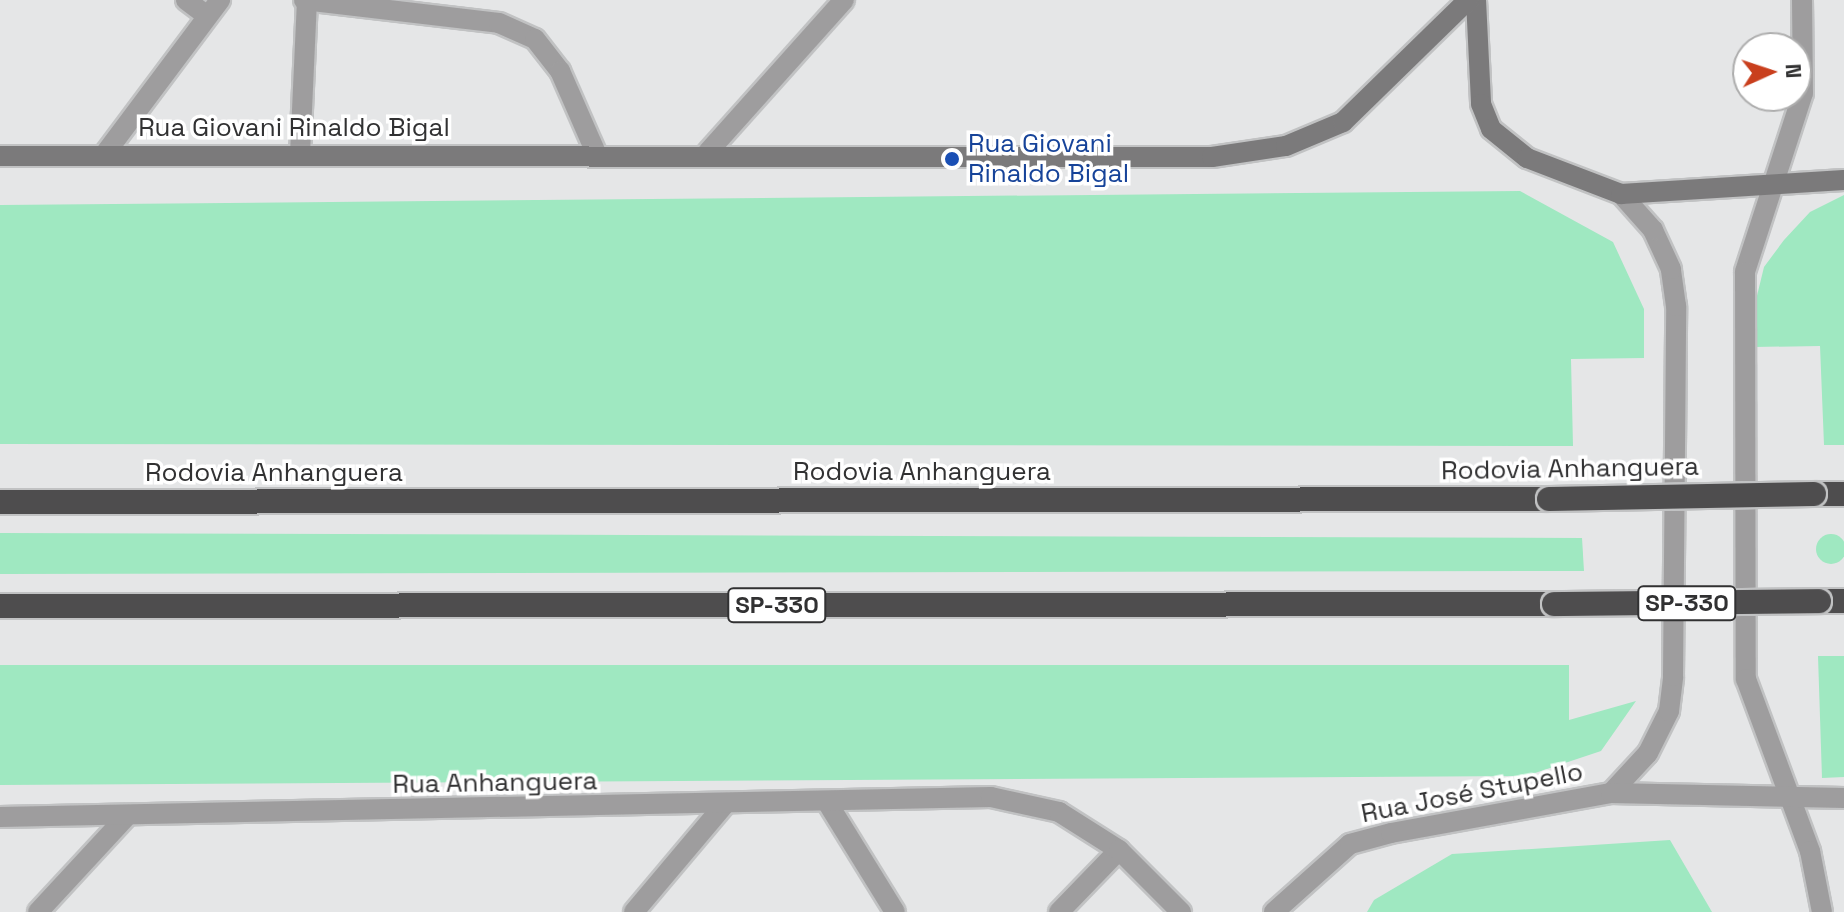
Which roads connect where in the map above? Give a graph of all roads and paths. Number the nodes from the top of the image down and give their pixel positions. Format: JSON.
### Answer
{"nodes":[{"id":1,"x":186,"y":0,"type":"edge"},
{"id":2,"x":306,"y":0,"type":"edge"},
{"id":3,"x":844,"y":0,"type":"edge"},
{"id":4,"x":1468,"y":0,"type":"edge"},
{"id":5,"x":1476,"y":0,"type":"edge"},
{"id":6,"x":1802,"y":0,"type":"edge"},
{"id":7,"x":213,"y":8,"type":"edge"},
{"id":8,"x":708,"y":152,"type":"junction"},
{"id":9,"x":596,"y":153,"type":"junction"},
{"id":10,"x":300,"y":154,"type":"junction"},
{"id":11,"x":104,"y":155,"type":"junction"},
{"id":12,"x":0,"y":156,"type":"edge"},
{"id":13,"x":1844,"y":180,"type":"edge"},
{"id":14,"x":1770,"y":185,"type":"junction"},
{"id":15,"x":1621,"y":194,"type":"junction"},
{"id":16,"x":1844,"y":494,"type":"edge"},
{"id":17,"x":0,"y":502,"type":"edge"},
{"id":18,"x":1844,"y":601,"type":"edge"},
{"id":19,"x":0,"y":606,"type":"edge"},
{"id":20,"x":1611,"y":793,"type":"junction"},
{"id":21,"x":1792,"y":797,"type":"junction"},
{"id":22,"x":1844,"y":798,"type":"edge"},
{"id":23,"x":827,"y":802,"type":"junction"},
{"id":24,"x":725,"y":804,"type":"junction"},
{"id":25,"x":0,"y":817,"type":"edge"},
{"id":26,"x":126,"y":817,"type":"junction"},
{"id":27,"x":1119,"y":850,"type":"junction"},
{"id":28,"x":38,"y":912,"type":"edge"},
{"id":29,"x":634,"y":912,"type":"edge"},
{"id":30,"x":895,"y":912,"type":"edge"},
{"id":31,"x":1059,"y":912,"type":"edge"},
{"id":32,"x":1181,"y":912,"type":"edge"},
{"id":33,"x":1274,"y":912,"type":"edge"},
{"id":34,"x":1822,"y":912,"type":"edge"}],
"edges":[{"from":1,"to":7,"type":"street"},
{"from":2,"to":9,"type":"street"},
{"from":2,"to":10,"type":"street"},
{"from":3,"to":8,"type":"street"},
{"from":4,"to":8,"type":"main road","name":"Rua Giovani Rinaldo Bigal"},
{"from":5,"to":15,"type":"main road"},
{"from":6,"to":14,"type":"street"},
{"from":7,"to":11,"type":"street"},
{"from":8,"to":9,"type":"main road","name":"Rua Giovani Rinaldo Bigal"},
{"from":9,"to":10,"type":"main road","name":"Rua Giovani Rinaldo Bigal"},
{"from":10,"to":11,"type":"main road","name":"Rua Giovani Rinaldo Bigal"},
{"from":11,"to":12,"type":"main road","name":"Rua Giovani Rinaldo Bigal"},
{"from":13,"to":14,"type":"main road"},
{"from":14,"to":15,"type":"main road"},
{"from":14,"to":21,"type":"street"},
{"from":15,"to":20,"type":"street"},
{"from":16,"to":17,"type":"highway","name":"Rodovia Anhanguera","bridge":true},
{"from":18,"to":19,"type":"highway","number":"SP-330","bridge":true},
{"from":20,"to":21,"type":"street"},
{"from":20,"to":33,"type":"street","name":"Rua José Stupello"},
{"from":21,"to":22,"type":"street"},
{"from":21,"to":34,"type":"street"},
{"from":23,"to":24,"type":"street","name":"Rua Anhanguera"},
{"from":23,"to":27,"type":"street","name":"Rua Anhanguera"},
{"from":23,"to":30,"type":"street"},
{"from":24,"to":26,"type":"street","name":"Rua Anhanguera"},
{"from":24,"to":29,"type":"street"},
{"from":25,"to":26,"type":"street","name":"Rua Anhanguera"},
{"from":26,"to":28,"type":"street"},
{"from":27,"to":31,"type":"street"},
{"from":27,"to":32,"type":"street","name":"Rua Anhanguera"}]}
